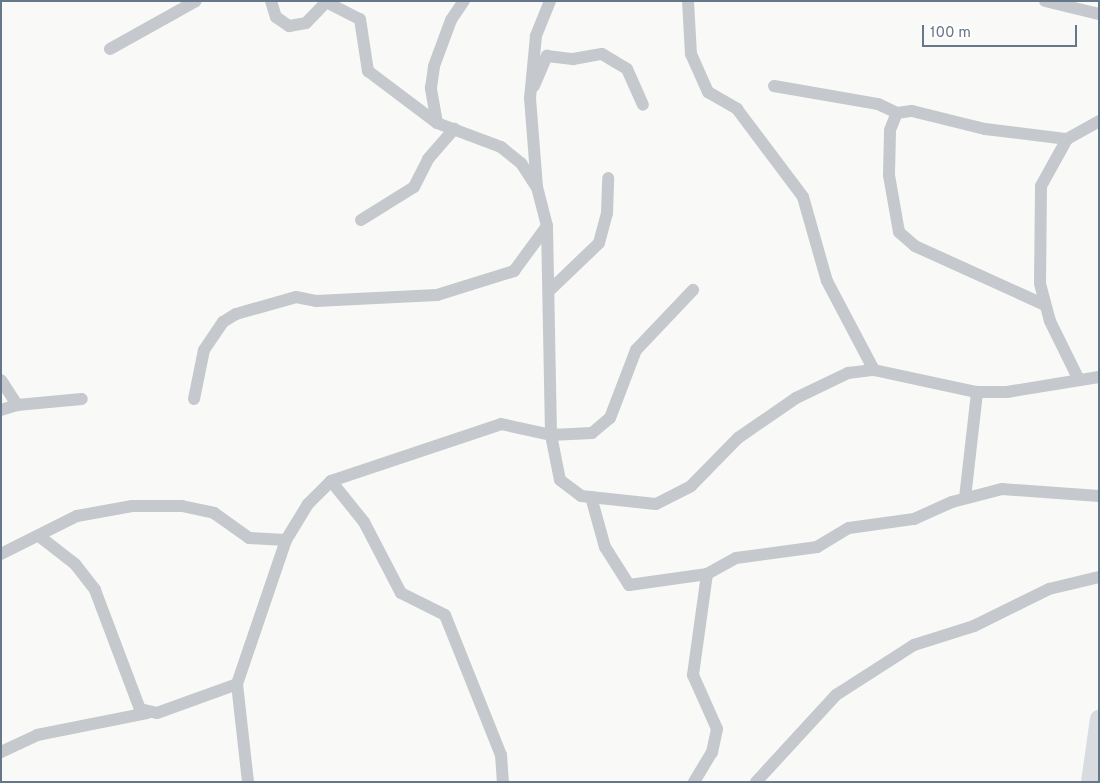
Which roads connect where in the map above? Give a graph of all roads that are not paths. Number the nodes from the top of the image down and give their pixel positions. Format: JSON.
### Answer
{"nodes":[{"id":1,"x":196,"y":1,"type":"edge"},
{"id":2,"x":271,"y":1,"type":"edge"},
{"id":3,"x":279,"y":1,"type":"edge"},
{"id":4,"x":464,"y":1,"type":"edge"},
{"id":5,"x":550,"y":1,"type":"edge"},
{"id":6,"x":688,"y":1,"type":"edge"},
{"id":7,"x":1045,"y":1,"type":"edge"},
{"id":8,"x":1099,"y":14,"type":"edge"},
{"id":9,"x":290,"y":26,"type":"junction"},
{"id":10,"x":110,"y":50,"type":"dead end"},
{"id":11,"x":774,"y":86,"type":"dead end"},
{"id":12,"x":530,"y":98,"type":"junction"},
{"id":13,"x":643,"y":105,"type":"dead end"},
{"id":14,"x":897,"y":113,"type":"junction"},
{"id":15,"x":1099,"y":121,"type":"edge"},
{"id":16,"x":437,"y":123,"type":"junction"},
{"id":17,"x":454,"y":129,"type":"junction"},
{"id":18,"x":1067,"y":139,"type":"junction"},
{"id":19,"x":608,"y":178,"type":"dead end"},
{"id":20,"x":537,"y":187,"type":"junction"},
{"id":21,"x":361,"y":220,"type":"dead end"},
{"id":22,"x":547,"y":226,"type":"junction"},
{"id":23,"x":693,"y":290,"type":"dead end"},
{"id":24,"x":549,"y":291,"type":"junction"},
{"id":25,"x":1046,"y":306,"type":"junction"},
{"id":26,"x":874,"y":370,"type":"junction"},
{"id":27,"x":1099,"y":377,"type":"edge"},
{"id":28,"x":1078,"y":378,"type":"junction"},
{"id":29,"x":1,"y":380,"type":"edge"},
{"id":30,"x":977,"y":392,"type":"junction"},
{"id":31,"x":194,"y":398,"type":"dead end"},
{"id":32,"x":82,"y":399,"type":"dead end"},
{"id":33,"x":17,"y":405,"type":"junction"},
{"id":34,"x":1,"y":410,"type":"edge"},
{"id":35,"x":551,"y":435,"type":"junction"},
{"id":36,"x":331,"y":481,"type":"junction"},
{"id":37,"x":1099,"y":496,"type":"edge"},
{"id":38,"x":591,"y":497,"type":"junction"},
{"id":39,"x":965,"y":498,"type":"junction"},
{"id":40,"x":39,"y":536,"type":"junction"},
{"id":41,"x":286,"y":540,"type":"junction"},
{"id":42,"x":1,"y":554,"type":"edge"},
{"id":43,"x":707,"y":574,"type":"junction"},
{"id":44,"x":1099,"y":577,"type":"edge"},
{"id":45,"x":237,"y":684,"type":"junction"},
{"id":46,"x":147,"y":713,"type":"junction"},
{"id":47,"x":1099,"y":719,"type":"edge"},
{"id":48,"x":1,"y":752,"type":"edge"},
{"id":49,"x":248,"y":782,"type":"edge"},
{"id":50,"x":503,"y":782,"type":"edge"},
{"id":51,"x":694,"y":782,"type":"edge"},
{"id":52,"x":756,"y":782,"type":"edge"},
{"id":53,"x":1090,"y":782,"type":"edge"}],
"edges":[{"from":1,"to":10,"type":"street"},
{"from":2,"to":9,"type":"street"},
{"from":3,"to":9,"type":"street"},
{"from":4,"to":16,"type":"street"},
{"from":5,"to":12,"type":"street"},
{"from":6,"to":26,"type":"street"},
{"from":7,"to":8,"type":"street"},
{"from":9,"to":16,"type":"street"},
{"from":11,"to":14,"type":"street"},
{"from":12,"to":13,"type":"street"},
{"from":12,"to":20,"type":"street"},
{"from":14,"to":18,"type":"street"},
{"from":14,"to":25,"type":"street"},
{"from":15,"to":18,"type":"street"},
{"from":16,"to":17,"type":"street"},
{"from":17,"to":20,"type":"street"},
{"from":17,"to":21,"type":"street"},
{"from":18,"to":25,"type":"street"},
{"from":19,"to":24,"type":"street"},
{"from":20,"to":22,"type":"street"},
{"from":22,"to":24,"type":"street"},
{"from":22,"to":31,"type":"street"},
{"from":23,"to":35,"type":"street"},
{"from":24,"to":35,"type":"street"},
{"from":25,"to":28,"type":"street"},
{"from":26,"to":30,"type":"street"},
{"from":26,"to":38,"type":"street"},
{"from":27,"to":28,"type":"street"},
{"from":28,"to":30,"type":"street"},
{"from":29,"to":33,"type":"street"},
{"from":30,"to":39,"type":"street"},
{"from":32,"to":33,"type":"street"},
{"from":33,"to":34,"type":"street"},
{"from":35,"to":36,"type":"street"},
{"from":35,"to":38,"type":"street"},
{"from":36,"to":41,"type":"street"},
{"from":36,"to":50,"type":"street"},
{"from":37,"to":39,"type":"street"},
{"from":38,"to":43,"type":"street"},
{"from":39,"to":43,"type":"street"},
{"from":40,"to":41,"type":"street"},
{"from":40,"to":42,"type":"street"},
{"from":40,"to":46,"type":"street"},
{"from":41,"to":45,"type":"street"},
{"from":43,"to":51,"type":"street"},
{"from":44,"to":52,"type":"street"},
{"from":45,"to":46,"type":"street"},
{"from":45,"to":49,"type":"street"},
{"from":46,"to":48,"type":"street"},
{"from":47,"to":53,"type":"street"}]}
